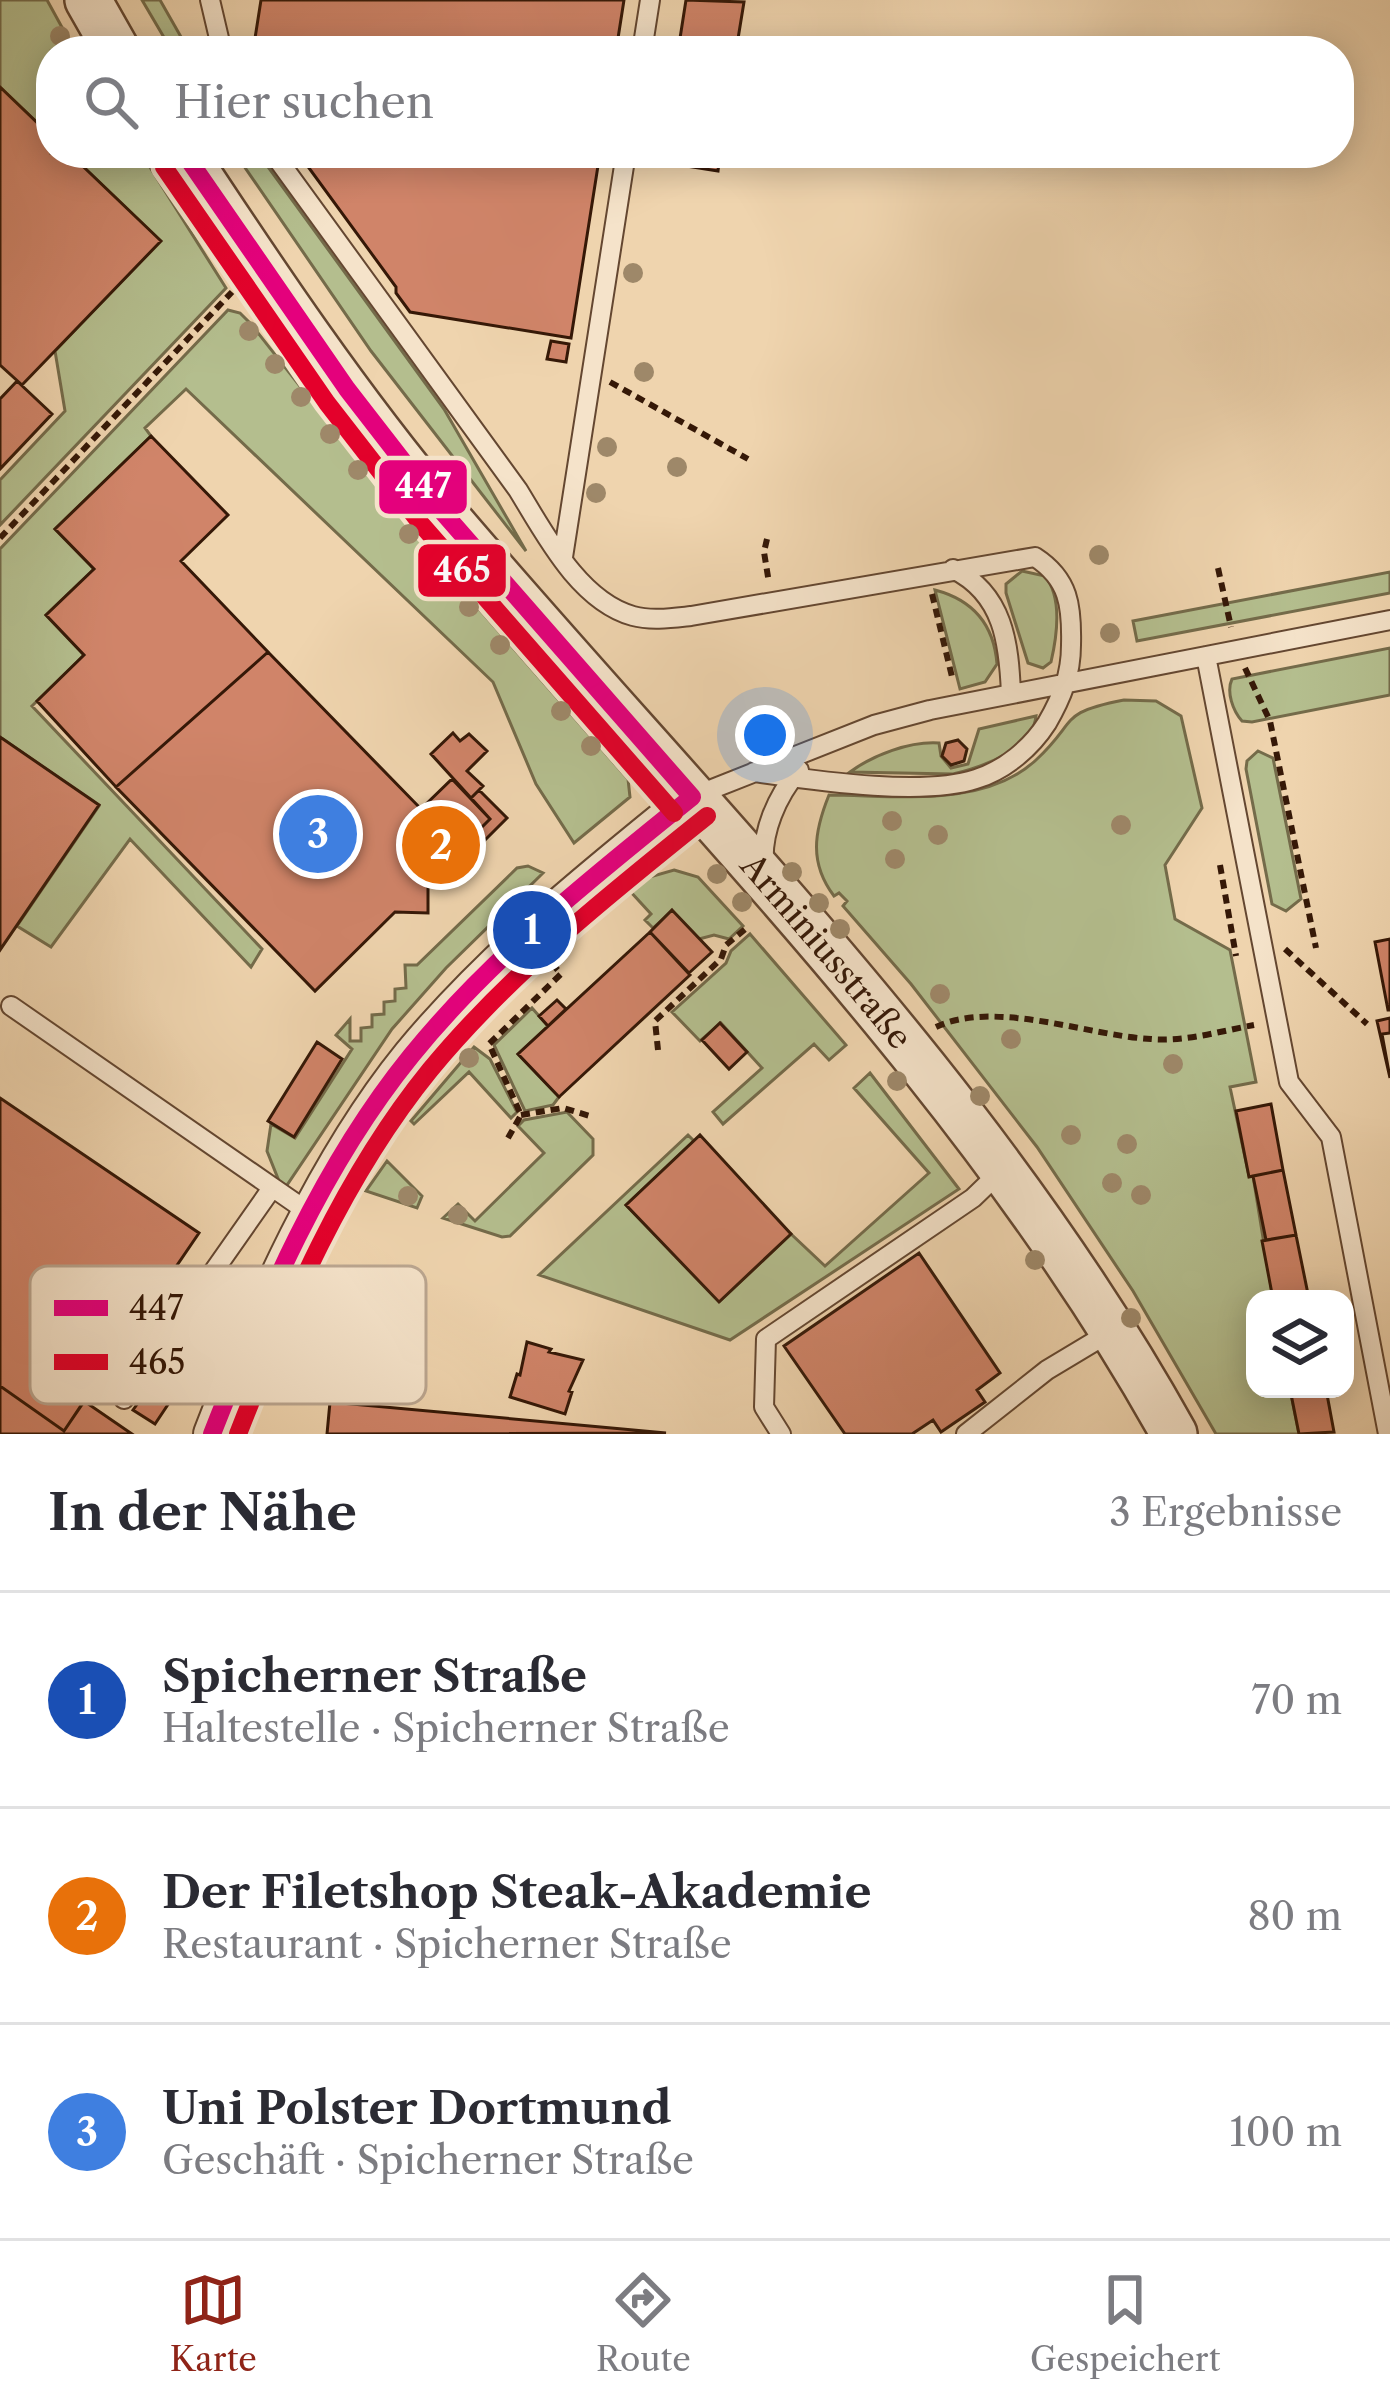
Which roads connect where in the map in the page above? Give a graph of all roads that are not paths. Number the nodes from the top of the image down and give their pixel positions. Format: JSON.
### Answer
{"nodes":[{"id":1,"x":88,"y":0,"type":"edge"},
{"id":2,"x":210,"y":0,"type":"edge"},
{"id":3,"x":650,"y":0,"type":"edge"},
{"id":4,"x":108,"y":36,"type":"edge"},
{"id":5,"x":218,"y":36,"type":"edge"},
{"id":6,"x":644,"y":36,"type":"edge"},
{"id":7,"x":194,"y":168,"type":"edge"},
{"id":8,"x":284,"y":168,"type":"edge"},
{"id":9,"x":624,"y":168,"type":"edge"},
{"id":10,"x":563,"y":557,"type":"junction"},
{"id":11,"x":953,"y":569,"type":"junction"},
{"id":12,"x":1390,"y":620,"type":"edge"},
{"id":13,"x":1206,"y":656,"type":"junction"},
{"id":14,"x":1067,"y":683,"type":"junction"},
{"id":15,"x":1011,"y":694,"type":"junction"},
{"id":16,"x":822,"y":745,"type":"junction"},
{"id":17,"x":754,"y":772,"type":"junction"},
{"id":18,"x":793,"y":777,"type":"junction"},
{"id":19,"x":692,"y":797,"type":"junction"},
{"id":20,"x":766,"y":878,"type":"junction"},
{"id":21,"x":11,"y":1006,"type":"dead end"},
{"id":22,"x":1002,"y":1170,"type":"junction"},
{"id":23,"x":272,"y":1188,"type":"junction"},
{"id":24,"x":311,"y":1214,"type":"junction"},
{"id":25,"x":218,"y":1266,"type":"edge"},
{"id":26,"x":286,"y":1266,"type":"edge"},
{"id":27,"x":1112,"y":1331,"type":"junction"},
{"id":28,"x":223,"y":1404,"type":"edge"},
{"id":29,"x":212,"y":1434,"type":"edge"},
{"id":30,"x":781,"y":1434,"type":"edge"},
{"id":31,"x":966,"y":1434,"type":"edge"},
{"id":32,"x":1174,"y":1434,"type":"edge"},
{"id":33,"x":1388,"y":1434,"type":"edge"}],
"edges":[{"from":1,"to":4,"type":"street"},
{"from":2,"to":5,"type":"lane"},
{"from":3,"to":6,"type":"lane"},
{"from":7,"to":19,"type":"street","name":"Arminiusstraße"},
{"from":8,"to":10,"type":"lane"},
{"from":9,"to":10,"type":"lane"},
{"from":10,"to":11,"type":"lane"},
{"from":11,"to":14,"type":"lane"},
{"from":11,"to":15,"type":"lane"},
{"from":12,"to":13,"type":"lane"},
{"from":13,"to":14,"type":"lane"},
{"from":13,"to":33,"type":"lane"},
{"from":14,"to":15,"type":"lane"},
{"from":14,"to":18,"type":"lane"},
{"from":15,"to":16,"type":"lane"},
{"from":16,"to":17,"type":"lane"},
{"from":16,"to":18,"type":"lane"},
{"from":17,"to":18,"type":"lane"},
{"from":17,"to":19,"type":"lane"},
{"from":18,"to":20,"type":"lane"},
{"from":19,"to":20,"type":"street","name":"Arminiusstraße"},
{"from":19,"to":24,"type":"street"},
{"from":20,"to":22,"type":"street","name":"Arminiusstraße"},
{"from":21,"to":23,"type":"lane"},
{"from":22,"to":27,"type":"street","name":"Arminiusstraße"},
{"from":22,"to":30,"type":"lane"},
{"from":23,"to":24,"type":"lane"},
{"from":23,"to":25,"type":"lane"},
{"from":24,"to":26,"type":"street"},
{"from":27,"to":31,"type":"lane"},
{"from":27,"to":32,"type":"street","name":"Arminiusstraße"},
{"from":28,"to":29,"type":"street"}]}
